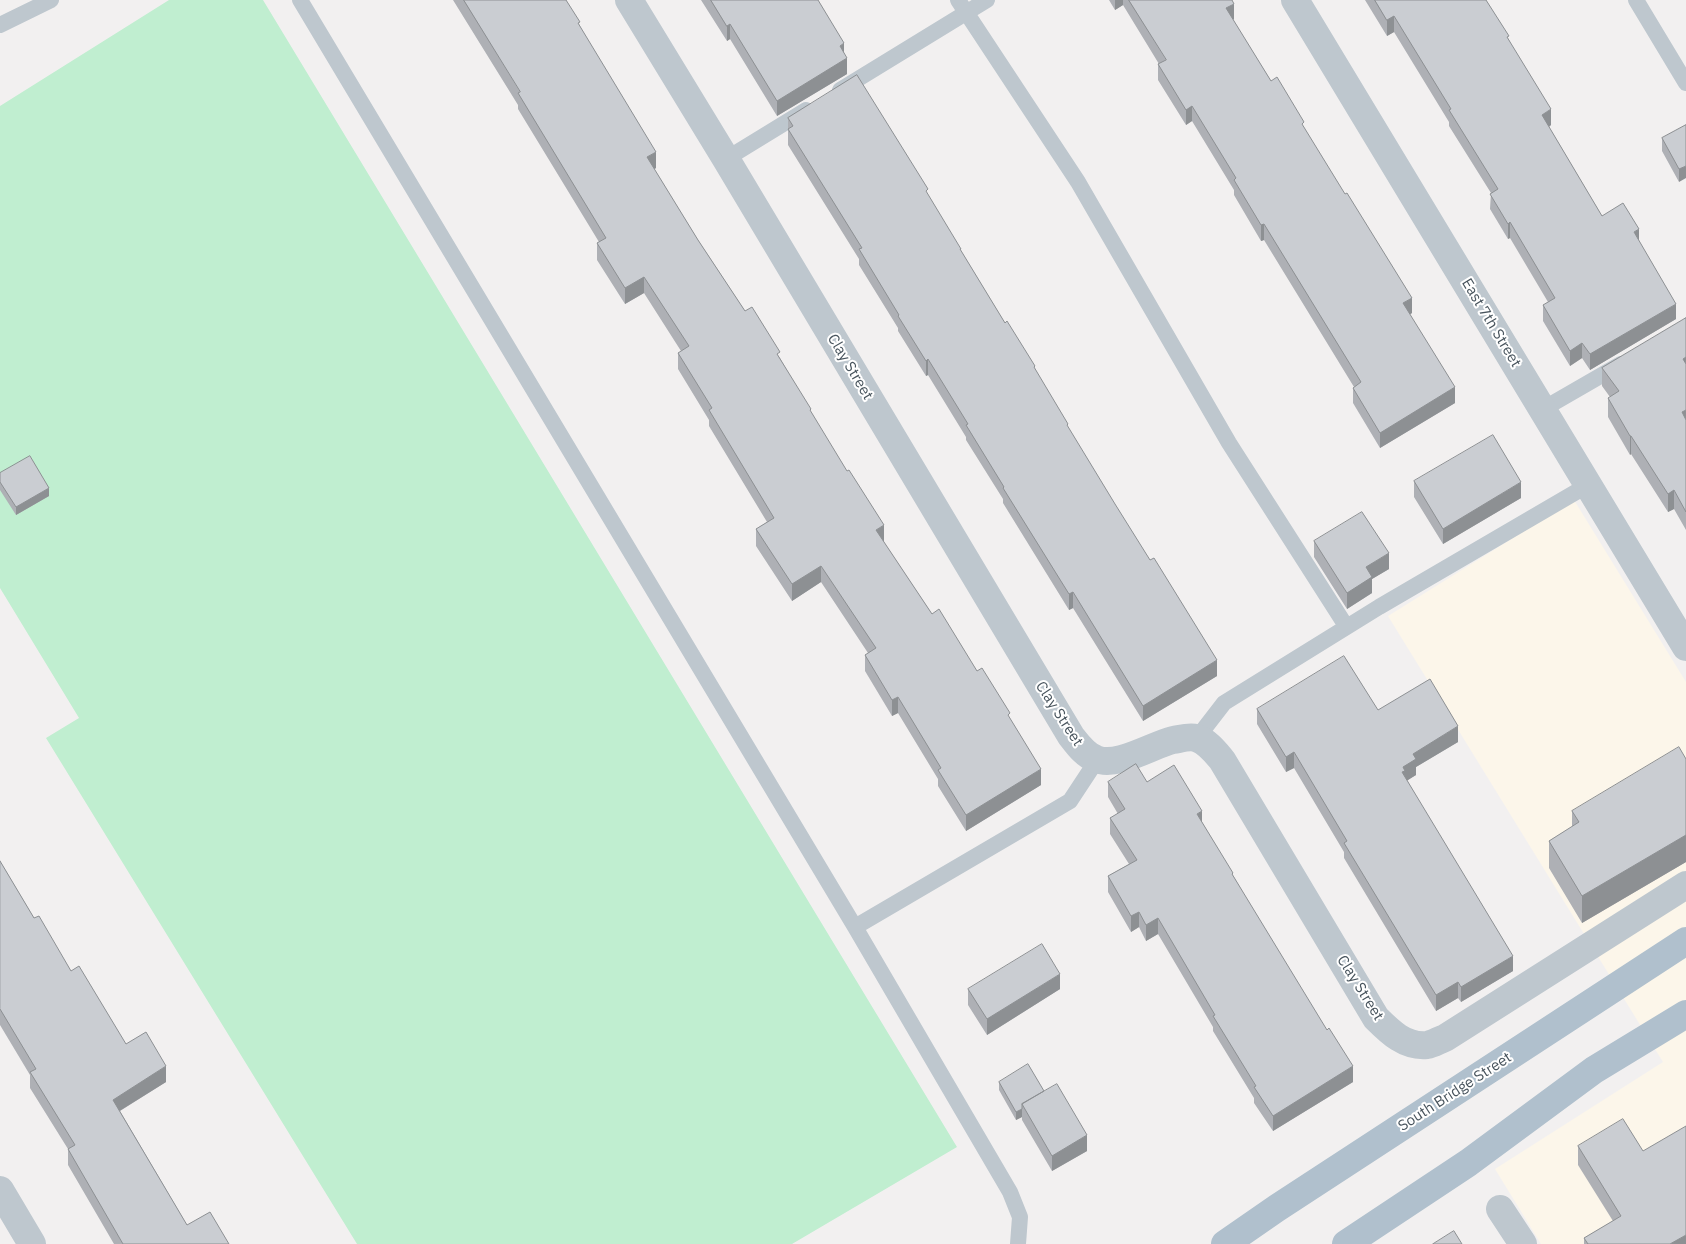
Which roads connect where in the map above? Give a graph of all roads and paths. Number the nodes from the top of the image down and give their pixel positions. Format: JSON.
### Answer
{"nodes":[{"id":1,"x":52,"y":0,"type":"edge"},
{"id":2,"x":300,"y":0,"type":"edge"},
{"id":3,"x":629,"y":0,"type":"edge"},
{"id":4,"x":987,"y":0,"type":"edge"},
{"id":5,"x":1296,"y":0,"type":"edge"},
{"id":6,"x":1636,"y":0,"type":"edge"},
{"id":7,"x":962,"y":6,"type":"edge"},
{"id":8,"x":0,"y":26,"type":"edge"},
{"id":9,"x":1686,"y":82,"type":"edge"},
{"id":10,"x":726,"y":159,"type":"junction"},
{"id":11,"x":1635,"y":355,"type":"edge"},
{"id":12,"x":1543,"y":409,"type":"junction"},
{"id":13,"x":1588,"y":485,"type":"junction"},
{"id":14,"x":1346,"y":626,"type":"junction"},
{"id":15,"x":1686,"y":647,"type":"edge"},
{"id":16,"x":1197,"y":738,"type":"junction"},
{"id":17,"x":1097,"y":760,"type":"junction"},
{"id":18,"x":1686,"y":885,"type":"edge"},
{"id":19,"x":855,"y":927,"type":"junction"},
{"id":20,"x":1686,"y":941,"type":"edge"},
{"id":21,"x":1686,"y":1014,"type":"edge"},
{"id":22,"x":0,"y":1190,"type":"edge"},
{"id":23,"x":1500,"y":1209,"type":"dead end"},
{"id":24,"x":32,"y":1244,"type":"edge"},
{"id":25,"x":1018,"y":1244,"type":"edge"},
{"id":26,"x":1225,"y":1244,"type":"edge"},
{"id":27,"x":1346,"y":1244,"type":"edge"},
{"id":28,"x":1522,"y":1244,"type":"edge"}],
"edges":[{"from":1,"to":8,"type":"lane"},
{"from":2,"to":19,"type":"lane"},
{"from":3,"to":10,"type":"street","name":"Clay Street"},
{"from":4,"to":7,"type":"lane"},
{"from":5,"to":12,"type":"street","name":"East 7th Street"},
{"from":6,"to":9,"type":"lane"},
{"from":7,"to":10,"type":"lane"},
{"from":7,"to":14,"type":"lane"},
{"from":10,"to":17,"type":"street","name":"Clay Street"},
{"from":11,"to":12,"type":"lane"},
{"from":12,"to":13,"type":"street","name":"East 7th Street"},
{"from":13,"to":14,"type":"lane"},
{"from":13,"to":15,"type":"street","name":"East 7th Street"},
{"from":14,"to":16,"type":"lane"},
{"from":16,"to":17,"type":"street","name":"Clay Street"},
{"from":16,"to":18,"type":"street","name":"Clay Street"},
{"from":17,"to":19,"type":"lane"},
{"from":19,"to":25,"type":"lane"},
{"from":20,"to":26,"type":"main road","name":"South Bridge Street"},
{"from":21,"to":27,"type":"main road"},
{"from":22,"to":24,"type":"street"},
{"from":23,"to":28,"type":"street"}]}
